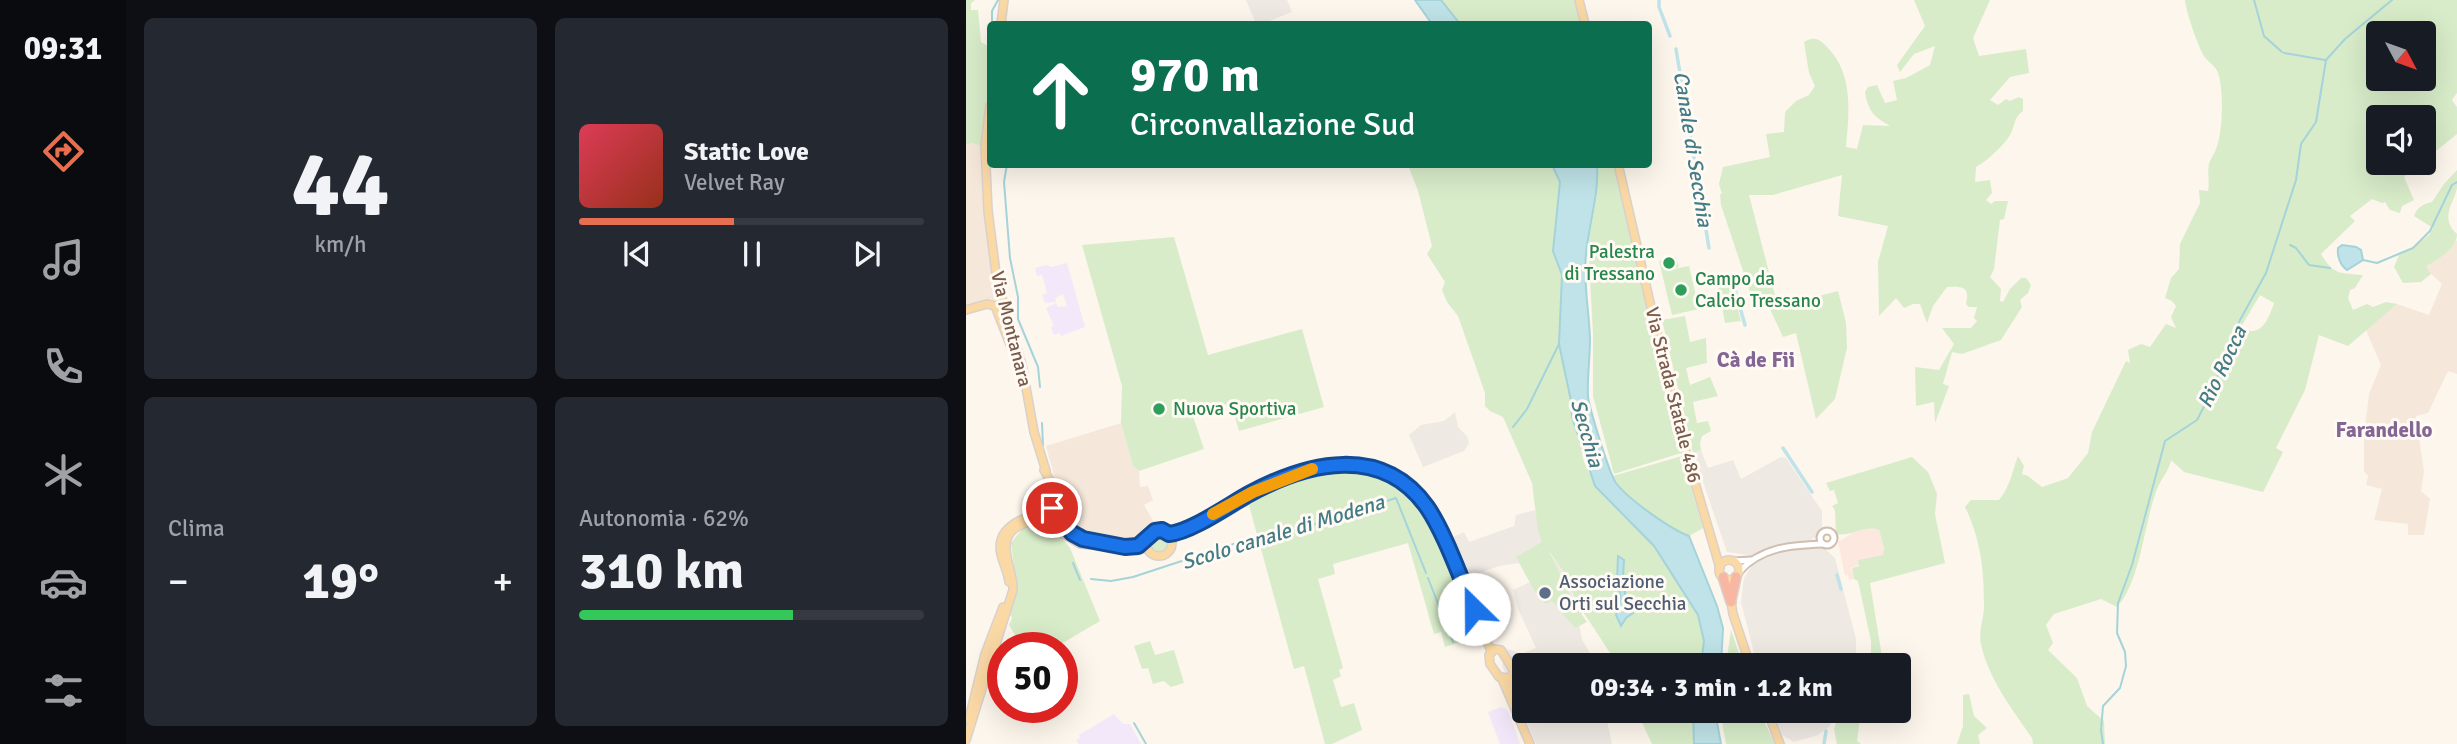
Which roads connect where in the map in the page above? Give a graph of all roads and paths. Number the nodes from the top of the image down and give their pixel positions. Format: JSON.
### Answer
{"nodes":[{"id":1,"x":1004,"y":0,"type":"edge"},
{"id":2,"x":1579,"y":0,"type":"edge"},
{"id":3,"x":1001,"y":21,"type":"edge"},
{"id":4,"x":1584,"y":21,"type":"edge"},
{"id":5,"x":987,"y":129,"type":"edge"},
{"id":6,"x":1619,"y":168,"type":"edge"},
{"id":7,"x":966,"y":310,"type":"edge"},
{"id":8,"x":1017,"y":351,"type":"junction"},
{"id":9,"x":1054,"y":513,"type":"junction"},
{"id":10,"x":1048,"y":525,"type":"junction"},
{"id":11,"x":1183,"y":531,"type":"junction"},
{"id":12,"x":1169,"y":534,"type":"junction"},
{"id":13,"x":1821,"y":536,"type":"junction"},
{"id":14,"x":1146,"y":540,"type":"junction"},
{"id":15,"x":1713,"y":542,"type":"junction"},
{"id":16,"x":1172,"y":544,"type":"junction"},
{"id":17,"x":1808,"y":544,"type":"junction"},
{"id":18,"x":1823,"y":544,"type":"junction"},
{"id":19,"x":1148,"y":549,"type":"junction"},
{"id":20,"x":1731,"y":560,"type":"junction"},
{"id":21,"x":1751,"y":560,"type":"junction"},
{"id":22,"x":1721,"y":572,"type":"junction"},
{"id":23,"x":1737,"y":574,"type":"junction"},
{"id":24,"x":1731,"y":602,"type":"junction"},
{"id":25,"x":1495,"y":650,"type":"junction"},
{"id":26,"x":1746,"y":653,"type":"edge"},
{"id":27,"x":1506,"y":679,"type":"junction"},
{"id":28,"x":1772,"y":723,"type":"edge"},
{"id":29,"x":966,"y":730,"type":"edge"},
{"id":30,"x":966,"y":740,"type":"edge"},
{"id":31,"x":1532,"y":744,"type":"edge"},
{"id":32,"x":1780,"y":744,"type":"edge"}],
"edges":[{"from":1,"to":3,"type":"main road"},
{"from":2,"to":4,"type":"main road"},
{"from":5,"to":8,"type":"main road","name":"Via Montanara"},
{"from":6,"to":15,"type":"main road","name":"Via Strada Statale 486"},
{"from":7,"to":8,"type":"main road"},
{"from":8,"to":9,"type":"main road","name":"Via Montanara"},
{"from":9,"to":10,"type":"main road","name":"Via Montanara"},
{"from":9,"to":10,"type":"main road"},
{"from":9,"to":14,"type":"main road"},
{"from":9,"to":29,"type":"main road"},
{"from":10,"to":19,"type":"main road"},
{"from":10,"to":30,"type":"main road"},
{"from":11,"to":12,"type":"main road"},
{"from":11,"to":16,"type":"main road"},
{"from":11,"to":25,"type":"main road"},
{"from":12,"to":14,"type":"main road"},
{"from":12,"to":16,"type":"main road"},
{"from":13,"to":17,"type":"street"},
{"from":13,"to":18,"type":"street"},
{"from":13,"to":18,"type":"street"},
{"from":14,"to":19,"type":"main road"},
{"from":15,"to":20,"type":"main road"},
{"from":15,"to":22,"type":"main road","name":"Via Strada Statale 486"},
{"from":16,"to":19,"type":"main road"},
{"from":17,"to":18,"type":"street"},
{"from":17,"to":21,"type":"street"},
{"from":20,"to":21,"type":"street"},
{"from":20,"to":22,"type":"main road"},
{"from":20,"to":23,"type":"main road"},
{"from":21,"to":23,"type":"street"},
{"from":22,"to":23,"type":"main road"},
{"from":22,"to":24,"type":"highway"},
{"from":23,"to":24,"type":"highway"},
{"from":24,"to":26,"type":"main road"},
{"from":25,"to":27,"type":"main road"},
{"from":25,"to":27,"type":"main road"},
{"from":27,"to":31,"type":"main road"},
{"from":28,"to":32,"type":"main road"}]}
